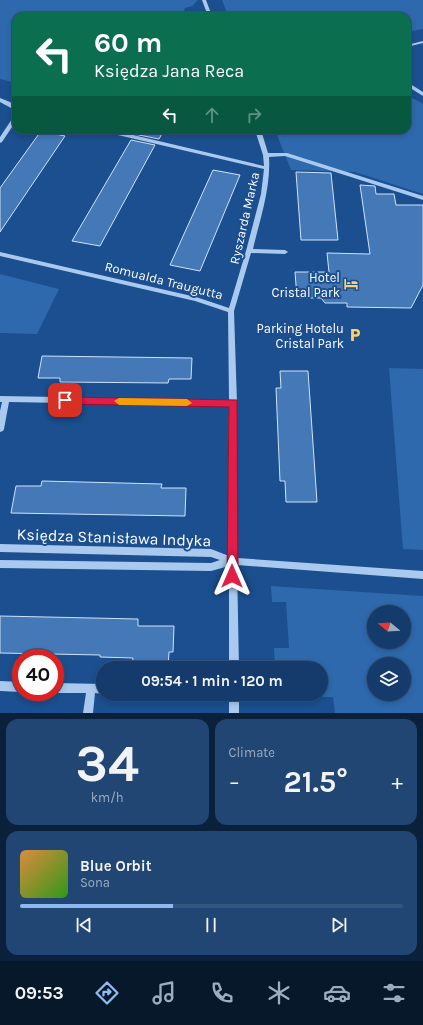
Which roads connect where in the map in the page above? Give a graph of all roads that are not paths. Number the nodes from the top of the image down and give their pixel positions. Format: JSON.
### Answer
{"nodes":[{"id":1,"x":204,"y":0,"type":"edge"},
{"id":2,"x":208,"y":12,"type":"edge"},
{"id":3,"x":423,"y":42,"type":"edge"},
{"id":4,"x":411,"y":45,"type":"edge"},
{"id":5,"x":411,"y":86,"type":"edge"},
{"id":6,"x":423,"y":94,"type":"edge"},
{"id":7,"x":0,"y":100,"type":"edge"},
{"id":8,"x":12,"y":106,"type":"edge"},
{"id":9,"x":12,"y":119,"type":"edge"},
{"id":10,"x":123,"y":134,"type":"edge"},
{"id":11,"x":259,"y":134,"type":"edge"},
{"id":12,"x":0,"y":141,"type":"edge"},
{"id":13,"x":266,"y":155,"type":"junction"},
{"id":14,"x":267,"y":168,"type":"junction"},
{"id":15,"x":423,"y":198,"type":"edge"},
{"id":16,"x":249,"y":251,"type":"junction"},
{"id":17,"x":285,"y":252,"type":"dead end"},
{"id":18,"x":0,"y":254,"type":"edge"},
{"id":19,"x":231,"y":311,"type":"junction"},
{"id":20,"x":3,"y":399,"type":"edge"},
{"id":21,"x":233,"y":403,"type":"junction"},
{"id":22,"x":0,"y":429,"type":"edge"},
{"id":23,"x":0,"y":548,"type":"edge"},
{"id":24,"x":232,"y":560,"type":"junction"},
{"id":25,"x":0,"y":564,"type":"edge"},
{"id":26,"x":423,"y":575,"type":"edge"},
{"id":27,"x":234,"y":661,"type":"edge"},
{"id":28,"x":0,"y":686,"type":"edge"},
{"id":29,"x":12,"y":687,"type":"edge"},
{"id":30,"x":64,"y":688,"type":"edge"},
{"id":31,"x":91,"y":688,"type":"junction"},
{"id":32,"x":96,"y":688,"type":"edge"},
{"id":33,"x":234,"y":701,"type":"edge"},
{"id":34,"x":88,"y":713,"type":"edge"},
{"id":35,"x":234,"y":713,"type":"edge"}],
"edges":[{"from":1,"to":2,"type":"street"},
{"from":3,"to":4,"type":"street"},
{"from":5,"to":6,"type":"street"},
{"from":7,"to":8,"type":"street"},
{"from":9,"to":12,"type":"street"},
{"from":10,"to":14,"type":"street"},
{"from":11,"to":13,"type":"street","name":"Ryszarda Marka"},
{"from":13,"to":14,"type":"street","name":"Ryszarda Marka"},
{"from":13,"to":15,"type":"street"},
{"from":14,"to":16,"type":"street","name":"Ryszarda Marka"},
{"from":16,"to":17,"type":"street"},
{"from":16,"to":19,"type":"street","name":"Ryszarda Marka"},
{"from":18,"to":19,"type":"street","name":"Romualda Traugutta"},
{"from":19,"to":21,"type":"street","name":"Romualda Traugutta"},
{"from":20,"to":21,"type":"street"},
{"from":20,"to":22,"type":"street"},
{"from":21,"to":24,"type":"street","name":"Romualda Traugutta"},
{"from":23,"to":24,"type":"street","name":"Księdza Stanisława Indyka"},
{"from":24,"to":25,"type":"street","name":"Księdza Stanisława Indyka"},
{"from":24,"to":26,"type":"street"},
{"from":24,"to":27,"type":"street","name":"Romualda Traugutta"},
{"from":28,"to":29,"type":"street"},
{"from":30,"to":31,"type":"street"},
{"from":31,"to":32,"type":"street"},
{"from":31,"to":34,"type":"street"},
{"from":33,"to":35,"type":"street"}]}
